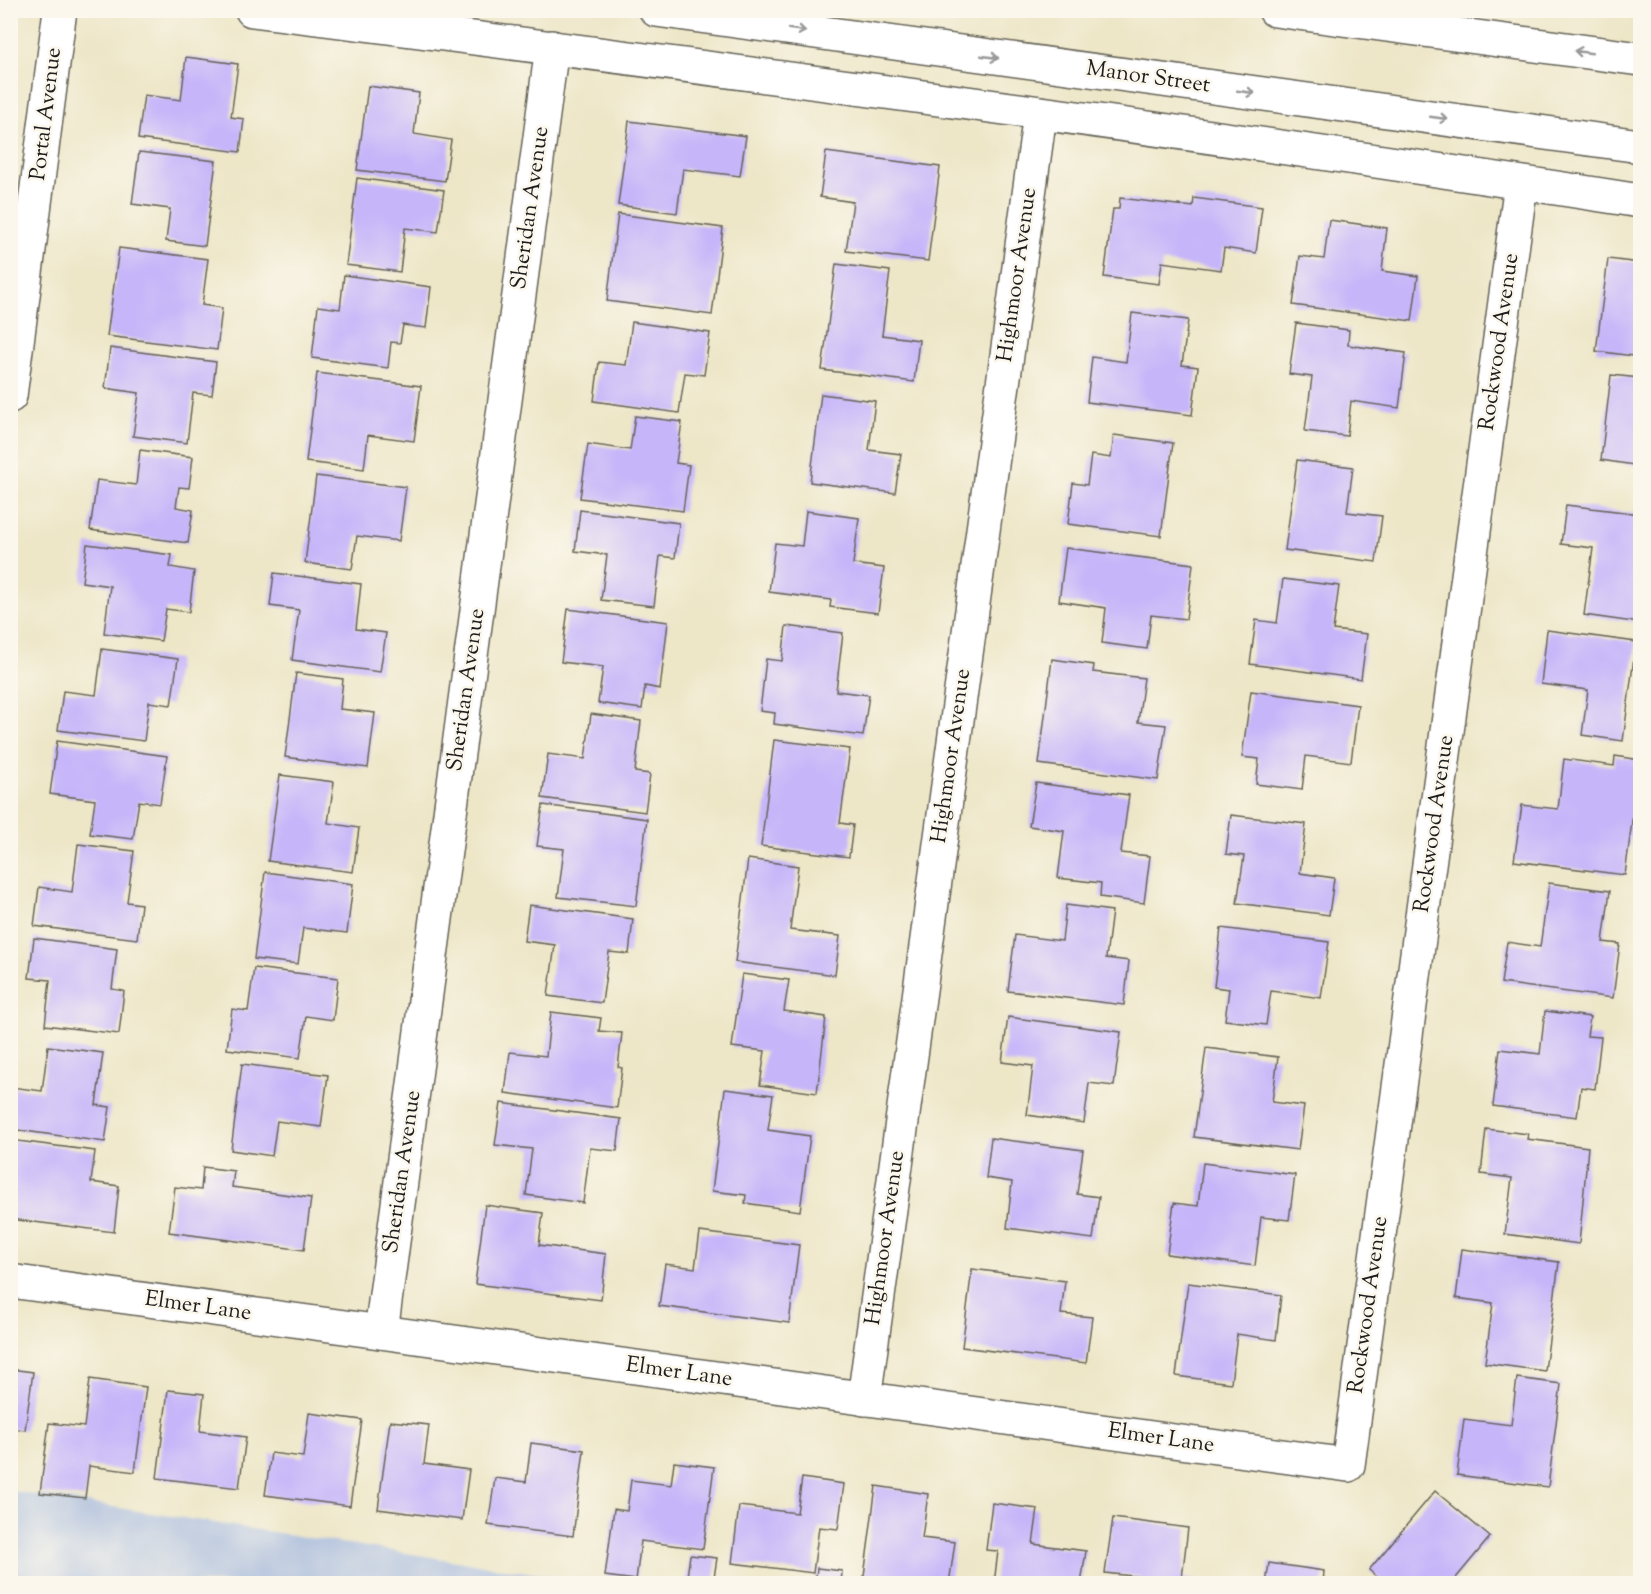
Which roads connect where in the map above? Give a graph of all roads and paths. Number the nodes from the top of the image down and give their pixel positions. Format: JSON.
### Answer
{"nodes":[{"id":1,"x":60,"y":10,"type":"edge"},
{"id":2,"x":252,"y":10,"type":"edge"},
{"id":3,"x":656,"y":10,"type":"edge"},
{"id":4,"x":1275,"y":10,"type":"edge"},
{"id":5,"x":552,"y":47,"type":"junction"},
{"id":6,"x":1641,"y":59,"type":"edge"},
{"id":7,"x":1040,"y":114,"type":"junction"},
{"id":8,"x":1641,"y":146,"type":"edge"},
{"id":9,"x":1521,"y":183,"type":"junction"},
{"id":10,"x":1641,"y":201,"type":"edge"},
{"id":11,"x":10,"y":396,"type":"edge"},
{"id":12,"x":10,"y":1281,"type":"edge"},
{"id":13,"x":381,"y":1332,"type":"junction"},
{"id":14,"x":864,"y":1399,"type":"junction"},
{"id":15,"x":1348,"y":1465,"type":"joint"}],
"edges":[{"from":1,"to":11,"type":"street","name":"Portal Avenue"},
{"from":2,"to":5,"type":"street"},
{"from":3,"to":8,"type":"street","name":"Manor Street","one_way":true},
{"from":6,"to":4,"type":"street","one_way":true},
{"from":5,"to":7,"type":"street"},
{"from":5,"to":13,"type":"street","name":"Sheridan Avenue"},
{"from":7,"to":9,"type":"street"},
{"from":7,"to":14,"type":"street","name":"Highmoor Avenue"},
{"from":9,"to":10,"type":"street"},
{"from":9,"to":15,"type":"street","name":"Rockwood Avenue"},
{"from":12,"to":13,"type":"street","name":"Elmer Lane"},
{"from":13,"to":14,"type":"street","name":"Elmer Lane"},
{"from":14,"to":15,"type":"street","name":"Elmer Lane"}]}
